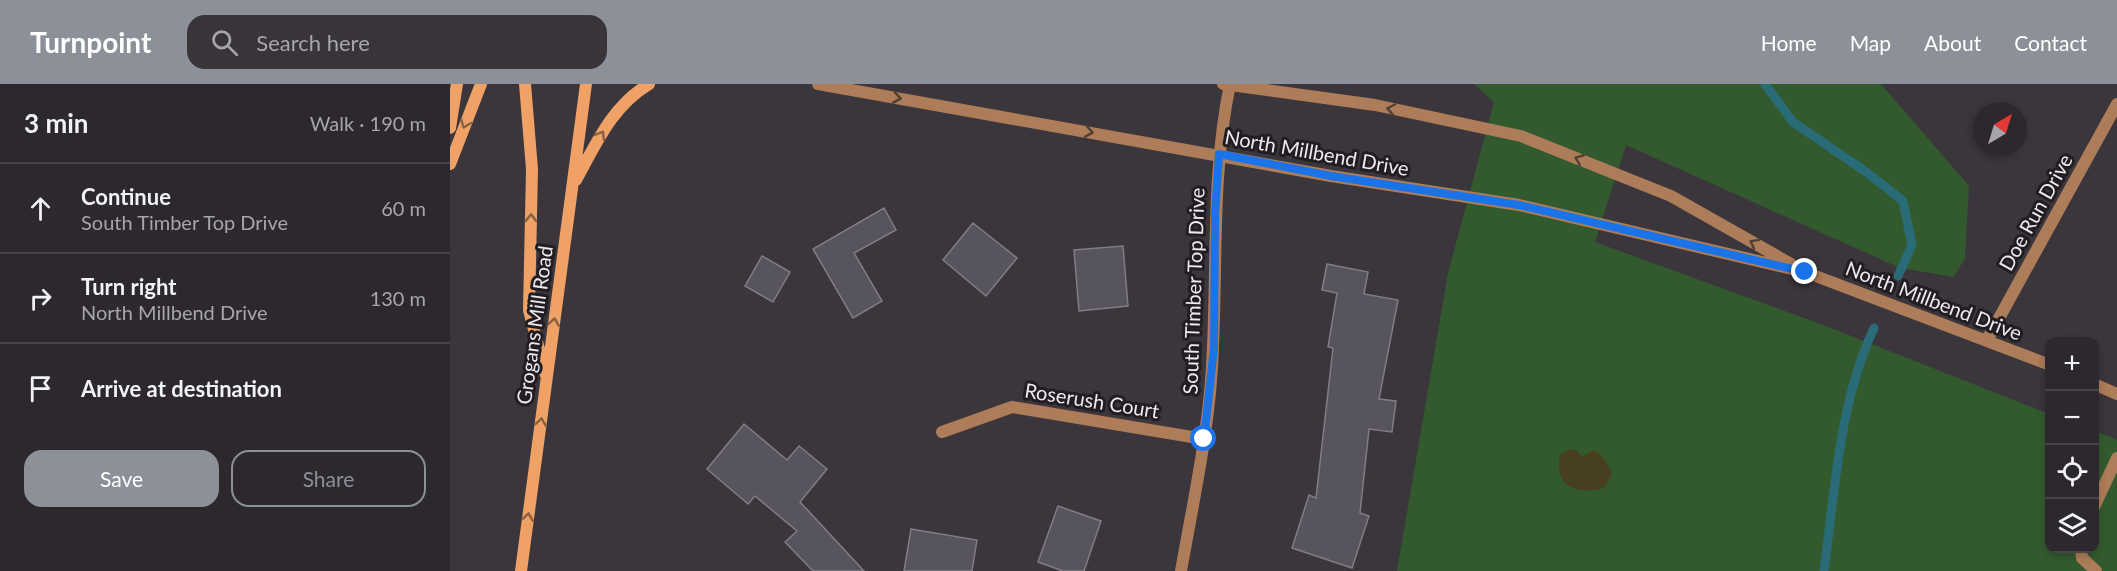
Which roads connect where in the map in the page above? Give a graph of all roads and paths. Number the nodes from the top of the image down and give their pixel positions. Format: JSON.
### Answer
{"nodes":[{"id":1,"x":457,"y":84,"type":"edge"},
{"id":2,"x":480,"y":84,"type":"edge"},
{"id":3,"x":525,"y":84,"type":"edge"},
{"id":4,"x":586,"y":84,"type":"edge"},
{"id":5,"x":649,"y":84,"type":"edge"},
{"id":6,"x":818,"y":84,"type":"edge"},
{"id":7,"x":1228,"y":84,"type":"edge"},
{"id":8,"x":2117,"y":104,"type":"edge"},
{"id":9,"x":450,"y":128,"type":"edge"},
{"id":10,"x":1219,"y":154,"type":"junction"},
{"id":11,"x":450,"y":164,"type":"edge"},
{"id":12,"x":572,"y":186,"type":"junction"},
{"id":13,"x":1805,"y":272,"type":"junction"},
{"id":14,"x":1987,"y":340,"type":"junction"},
{"id":15,"x":2045,"y":363,"type":"edge"},
{"id":16,"x":546,"y":380,"type":"junction"},
{"id":17,"x":2099,"y":386,"type":"edge"},
{"id":18,"x":2117,"y":394,"type":"edge"},
{"id":19,"x":942,"y":432,"type":"dead end"},
{"id":20,"x":1204,"y":439,"type":"junction"},
{"id":21,"x":2117,"y":458,"type":"edge"},
{"id":22,"x":2098,"y":499,"type":"edge"},
{"id":23,"x":2081,"y":553,"type":"edge"},
{"id":24,"x":521,"y":571,"type":"edge"},
{"id":25,"x":1181,"y":571,"type":"edge"},
{"id":26,"x":2096,"y":571,"type":"edge"}],
"edges":[{"from":1,"to":9,"type":"main road"},
{"from":2,"to":11,"type":"main road","one_way":true},
{"from":16,"to":3,"type":"main road","one_way":true},
{"from":4,"to":12,"type":"main road","name":"Grogans Mill Road"},
{"from":12,"to":5,"type":"main road","one_way":true},
{"from":6,"to":10,"type":"street","name":"North Millbend Drive","one_way":true},
{"from":7,"to":10,"type":"street","name":"South Timber Top Drive"},
{"from":13,"to":7,"type":"street","name":"North Millbend Drive","one_way":true},
{"from":8,"to":14,"type":"street","name":"Doe Run Drive"},
{"from":10,"to":13,"type":"street","name":"North Millbend Drive"},
{"from":10,"to":20,"type":"street","name":"South Timber Top Drive"},
{"from":16,"to":12,"type":"main road","name":"Grogans Mill Road","one_way":true},
{"from":13,"to":14,"type":"street","name":"North Millbend Drive"},
{"from":14,"to":15,"type":"street","name":"North Millbend Drive"},
{"from":24,"to":16,"type":"main road","name":"Grogans Mill Road","one_way":true},
{"from":17,"to":18,"type":"street"},
{"from":19,"to":20,"type":"street","name":"Roserush Court"},
{"from":20,"to":25,"type":"street","name":"South Timber Top Drive"},
{"from":21,"to":22,"type":"street"},
{"from":23,"to":26,"type":"street"}]}
